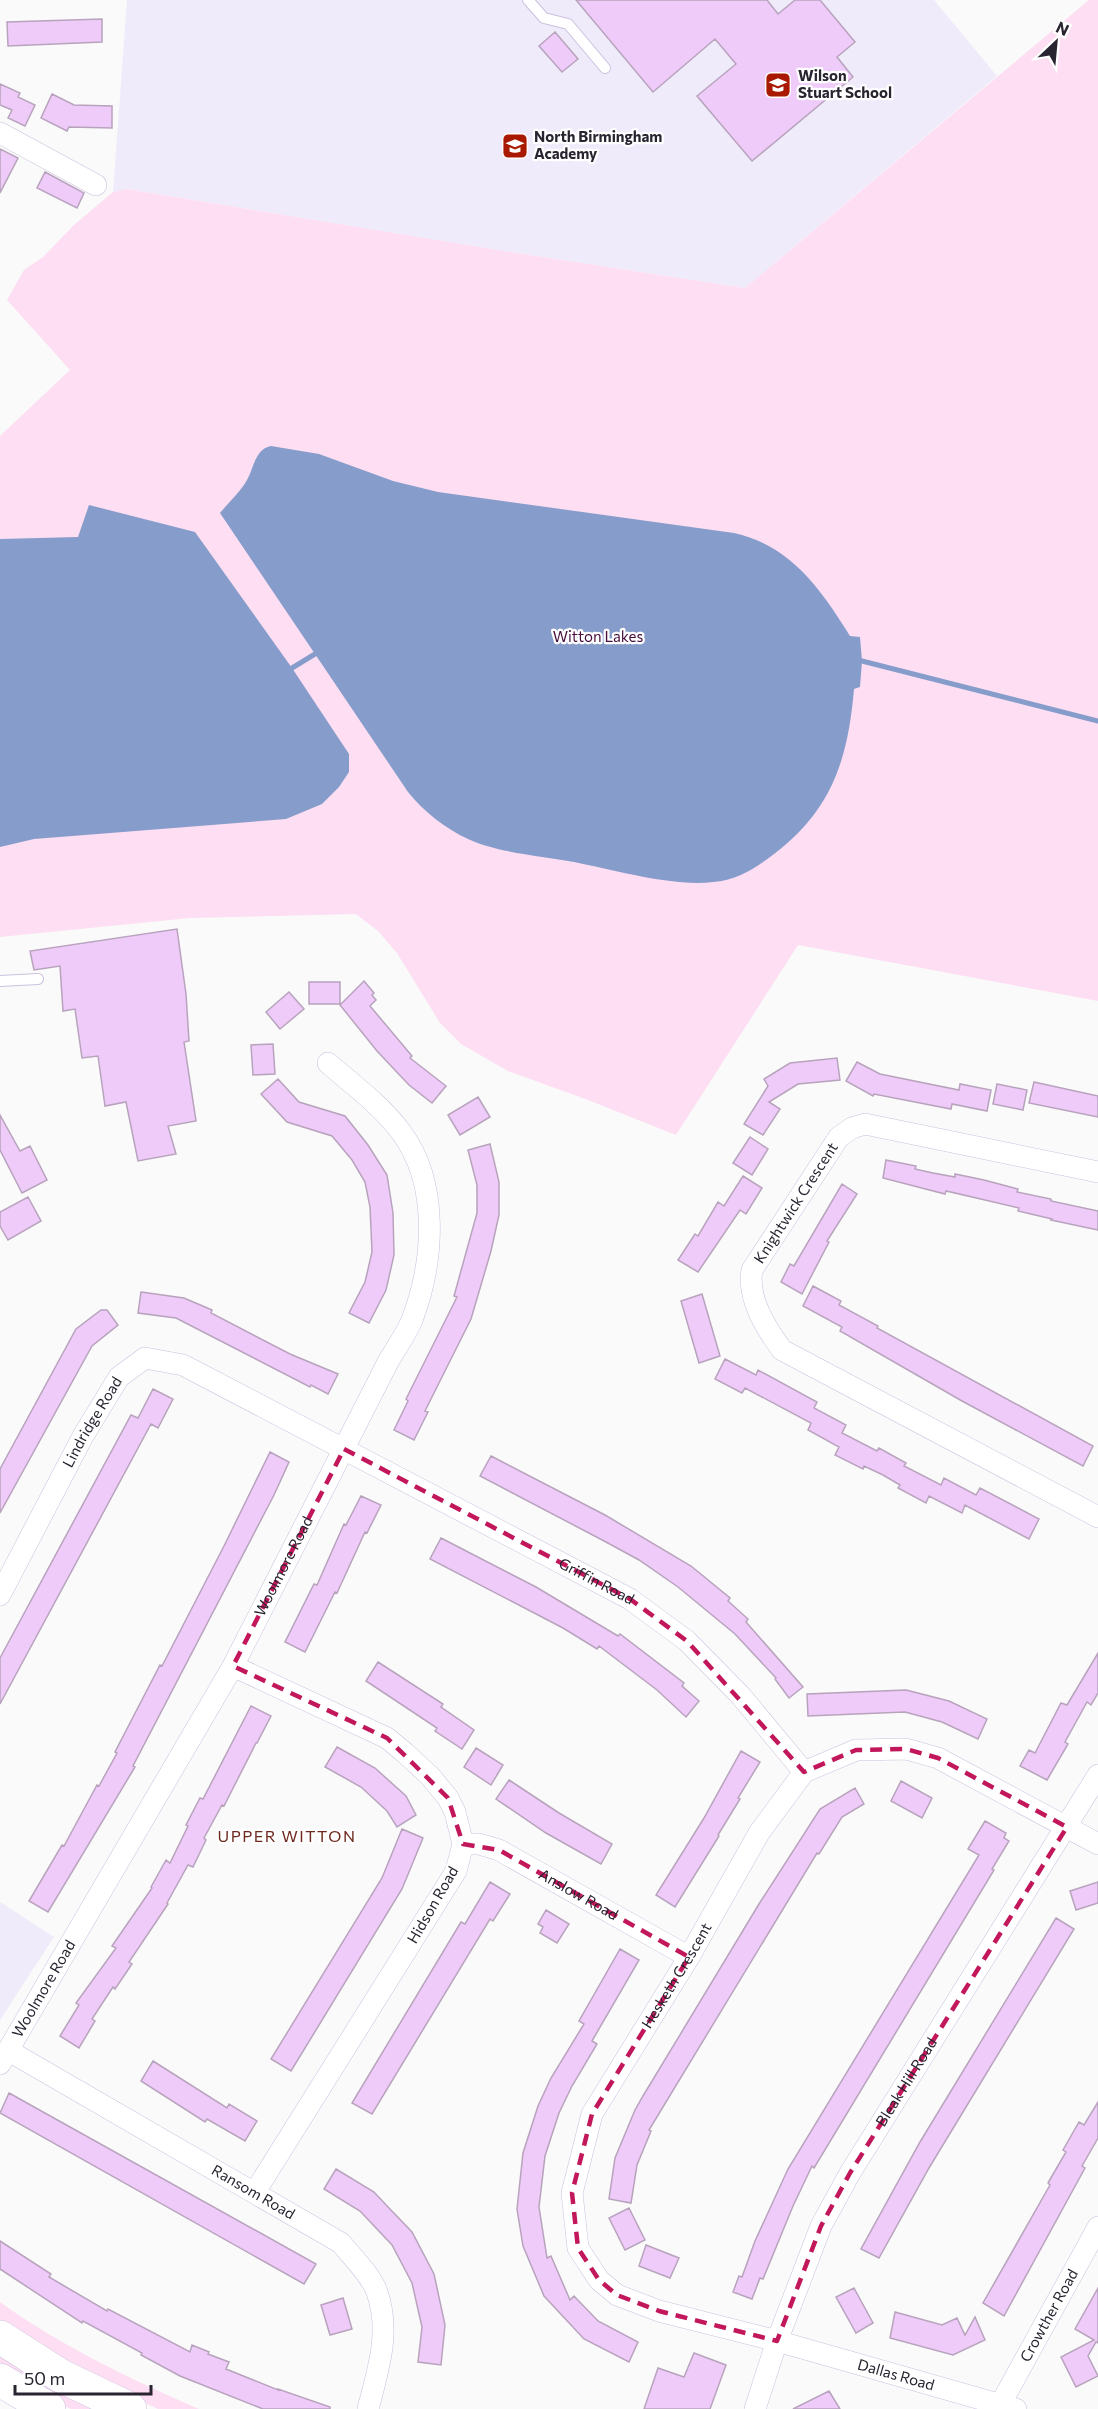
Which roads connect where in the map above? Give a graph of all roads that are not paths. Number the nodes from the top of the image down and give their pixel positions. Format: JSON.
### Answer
{"nodes":[{"id":1,"x":528,"y":0,"type":"edge"},
{"id":2,"x":604,"y":68,"type":"dead end"},
{"id":3,"x":0,"y":133,"type":"edge"},
{"id":4,"x":96,"y":185,"type":"dead end"},
{"id":5,"x":38,"y":979,"type":"dead end"},
{"id":6,"x":0,"y":981,"type":"edge"},
{"id":7,"x":328,"y":1063,"type":"dead end"},
{"id":8,"x":1098,"y":1172,"type":"edge"},
{"id":9,"x":344,"y":1449,"type":"junction"},
{"id":10,"x":1098,"y":1517,"type":"edge"},
{"id":11,"x":0,"y":1594,"type":"edge"},
{"id":12,"x":233,"y":1666,"type":"junction"},
{"id":13,"x":804,"y":1772,"type":"junction"},
{"id":14,"x":1098,"y":1776,"type":"edge"},
{"id":15,"x":1067,"y":1827,"type":"junction"},
{"id":16,"x":463,"y":1844,"type":"junction"},
{"id":17,"x":1098,"y":1844,"type":"edge"},
{"id":18,"x":689,"y":1957,"type":"junction"},
{"id":19,"x":5,"y":2057,"type":"edge"},
{"id":20,"x":255,"y":2192,"type":"junction"},
{"id":21,"x":1098,"y":2227,"type":"edge"},
{"id":22,"x":0,"y":2337,"type":"edge"},
{"id":23,"x":777,"y":2341,"type":"junction"},
{"id":24,"x":0,"y":2380,"type":"edge"},
{"id":25,"x":1008,"y":2407,"type":"edge"},
{"id":26,"x":49,"y":2409,"type":"edge"},
{"id":27,"x":130,"y":2409,"type":"edge"},
{"id":28,"x":368,"y":2409,"type":"edge"},
{"id":29,"x":755,"y":2409,"type":"edge"}],
"edges":[{"from":1,"to":2,"type":"lane"},
{"from":3,"to":4,"type":"street"},
{"from":5,"to":6,"type":"lane"},
{"from":7,"to":9,"type":"street","name":"Woolmore Road"},
{"from":8,"to":10,"type":"street","name":"Knightwick Crescent"},
{"from":9,"to":11,"type":"street","name":"Lindridge Road"},
{"from":9,"to":12,"type":"street","name":"Woolmore Road"},
{"from":9,"to":13,"type":"street","name":"Griffin Road"},
{"from":12,"to":16,"type":"street"},
{"from":12,"to":19,"type":"street","name":"Woolmore Road"},
{"from":13,"to":15,"type":"street"},
{"from":13,"to":18,"type":"street","name":"Hesketh Crescent"},
{"from":14,"to":15,"type":"street","name":"Bleak Hill Road"},
{"from":15,"to":17,"type":"street"},
{"from":15,"to":23,"type":"street","name":"Bleak Hill Road"},
{"from":16,"to":18,"type":"street","name":"Anslow Road"},
{"from":16,"to":20,"type":"street","name":"Hidson Road"},
{"from":18,"to":23,"type":"street","name":"Hesketh Crescent"},
{"from":19,"to":20,"type":"street","name":"Ransom Road"},
{"from":20,"to":28,"type":"street","name":"Ransom Road"},
{"from":21,"to":25,"type":"street","name":"Crowther Road"},
{"from":22,"to":27,"type":"main road"},
{"from":23,"to":25,"type":"street","name":"Dallas Road"},
{"from":23,"to":29,"type":"street","name":"Bleak Hill Road"},
{"from":24,"to":26,"type":"main road"}]}
